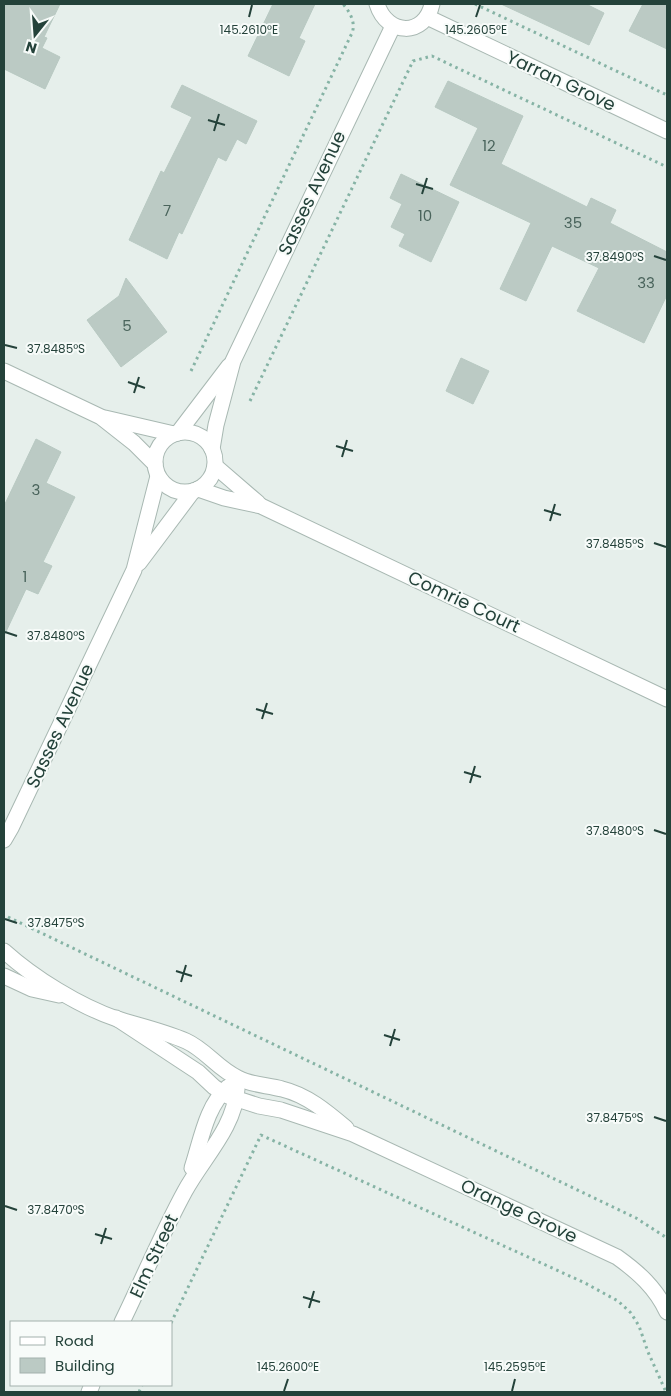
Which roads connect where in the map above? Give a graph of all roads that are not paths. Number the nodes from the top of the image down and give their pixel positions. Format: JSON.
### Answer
{"nodes":[{"id":1,"x":377,"y":4,"type":"edge"},
{"id":2,"x":429,"y":10,"type":"edge"},
{"id":3,"x":393,"y":26,"type":"junction"},
{"id":4,"x":667,"y":132,"type":"edge"},
{"id":5,"x":233,"y":361,"type":"junction"},
{"id":6,"x":4,"y":371,"type":"edge"},
{"id":7,"x":101,"y":417,"type":"junction"},
{"id":8,"x":176,"y":434,"type":"junction"},
{"id":9,"x":212,"y":449,"type":"junction"},
{"id":10,"x":215,"y":466,"type":"junction"},
{"id":11,"x":157,"y":470,"type":"junction"},
{"id":12,"x":195,"y":490,"type":"junction"},
{"id":13,"x":261,"y":506,"type":"junction"},
{"id":14,"x":134,"y":570,"type":"junction"},
{"id":15,"x":667,"y":699,"type":"edge"},
{"id":16,"x":8,"y":834,"type":"edge"},
{"id":17,"x":4,"y":852,"type":"edge"},
{"id":18,"x":4,"y":951,"type":"edge"},
{"id":19,"x":4,"y":976,"type":"edge"},
{"id":20,"x":68,"y":997,"type":"junction"},
{"id":21,"x":116,"y":1018,"type":"junction"},
{"id":22,"x":237,"y":1078,"type":"junction"},
{"id":23,"x":222,"y":1092,"type":"junction"},
{"id":24,"x":236,"y":1099,"type":"junction"},
{"id":25,"x":353,"y":1134,"type":"junction"},
{"id":26,"x":185,"y":1190,"type":"junction"},
{"id":27,"x":667,"y":1312,"type":"edge"},
{"id":28,"x":122,"y":1321,"type":"edge"}],
"edges":[{"from":1,"to":3,"type":"street"},
{"from":2,"to":3,"type":"street"},
{"from":2,"to":4,"type":"street","name":"Yarran Grove"},
{"from":3,"to":5,"type":"street","name":"Sasses Avenue"},
{"from":5,"to":8,"type":"street","name":"Sasses Avenue"},
{"from":5,"to":9,"type":"street","name":"Sasses Avenue"},
{"from":6,"to":7,"type":"street"},
{"from":7,"to":8,"type":"street"},
{"from":7,"to":11,"type":"street"},
{"from":8,"to":9,"type":"street"},
{"from":8,"to":11,"type":"street"},
{"from":9,"to":10,"type":"street"},
{"from":10,"to":12,"type":"street"},
{"from":10,"to":13,"type":"street","name":"Comrie Court"},
{"from":11,"to":12,"type":"street"},
{"from":11,"to":14,"type":"street","name":"Sasses Avenue"},
{"from":12,"to":13,"type":"street","name":"Comrie Court"},
{"from":12,"to":14,"type":"street","name":"Sasses Avenue"},
{"from":13,"to":15,"type":"street","name":"Comrie Court"},
{"from":14,"to":16,"type":"street","name":"Sasses Avenue"},
{"from":16,"to":17,"type":"street","name":"Sasses Avenue"},
{"from":18,"to":20,"type":"street","name":"Orange Grove"},
{"from":19,"to":20,"type":"street","name":"Orange Grove"},
{"from":20,"to":21,"type":"street","name":"Orange Grove"},
{"from":21,"to":22,"type":"street","name":"Orange Grove"},
{"from":21,"to":23,"type":"street","name":"Orange Grove"},
{"from":22,"to":23,"type":"street","name":"Elm Street"},
{"from":22,"to":24,"type":"street","name":"Elm Street"},
{"from":22,"to":25,"type":"street","name":"Orange Grove"},
{"from":23,"to":24,"type":"street","name":"Orange Grove"},
{"from":23,"to":26,"type":"street","name":"Elm Street"},
{"from":24,"to":25,"type":"street","name":"Orange Grove"},
{"from":24,"to":26,"type":"street","name":"Elm Street"},
{"from":25,"to":27,"type":"street","name":"Orange Grove"},
{"from":26,"to":28,"type":"street","name":"Elm Street"}]}
